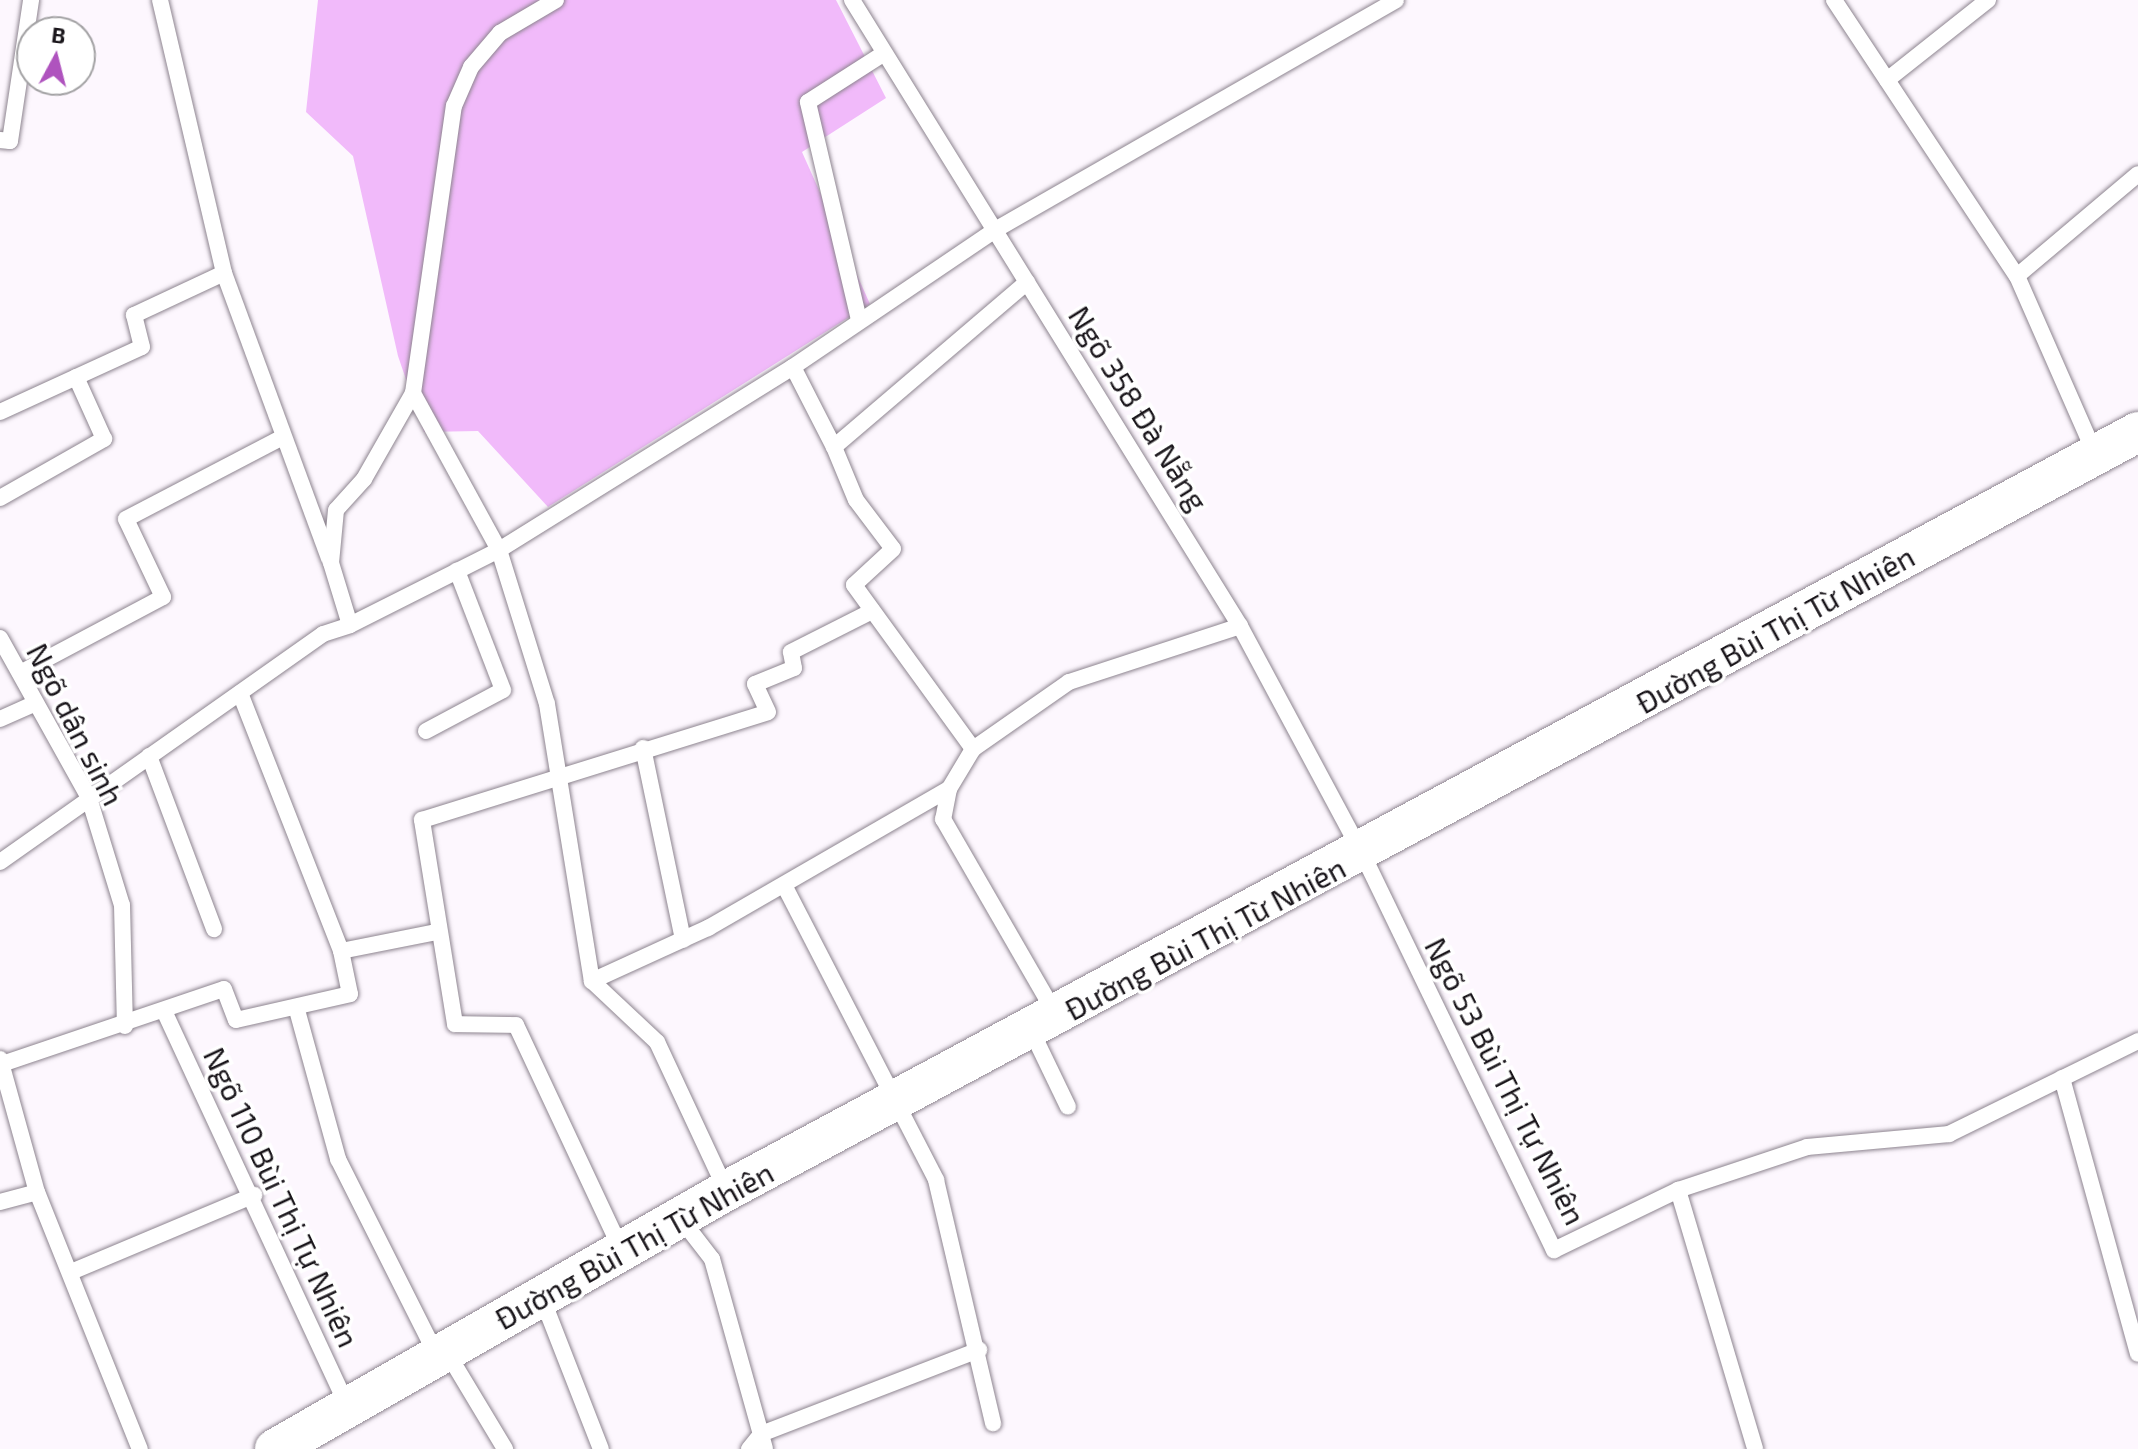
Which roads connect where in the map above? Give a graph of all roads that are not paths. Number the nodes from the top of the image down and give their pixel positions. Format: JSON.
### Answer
{"nodes":[{"id":1,"x":31,"y":0,"type":"edge"},
{"id":2,"x":160,"y":0,"type":"edge"},
{"id":3,"x":556,"y":0,"type":"edge"},
{"id":4,"x":852,"y":0,"type":"edge"},
{"id":5,"x":1396,"y":0,"type":"edge"},
{"id":6,"x":1834,"y":0,"type":"edge"},
{"id":7,"x":1988,"y":0,"type":"edge"},
{"id":8,"x":883,"y":54,"type":"junction"},
{"id":9,"x":1887,"y":80,"type":"junction"},
{"id":10,"x":0,"y":140,"type":"edge"},
{"id":11,"x":2138,"y":174,"type":"edge"},
{"id":12,"x":995,"y":230,"type":"junction"},
{"id":13,"x":224,"y":273,"type":"junction"},
{"id":14,"x":2017,"y":276,"type":"junction"},
{"id":15,"x":1027,"y":282,"type":"junction"},
{"id":16,"x":859,"y":320,"type":"junction"},
{"id":17,"x":793,"y":367,"type":"junction"},
{"id":18,"x":76,"y":377,"type":"junction"},
{"id":19,"x":413,"y":393,"type":"junction"},
{"id":20,"x":0,"y":412,"type":"edge"},
{"id":21,"x":2138,"y":432,"type":"edge"},
{"id":22,"x":281,"y":438,"type":"junction"},
{"id":23,"x":834,"y":447,"type":"junction"},
{"id":24,"x":2095,"y":454,"type":"junction"},
{"id":25,"x":0,"y":498,"type":"edge"},
{"id":26,"x":499,"y":550,"type":"junction"},
{"id":27,"x":331,"y":563,"type":"junction"},
{"id":28,"x":457,"y":571,"type":"junction"},
{"id":29,"x":872,"y":611,"type":"junction"},
{"id":30,"x":350,"y":625,"type":"junction"},
{"id":31,"x":1240,"y":626,"type":"junction"},
{"id":32,"x":0,"y":638,"type":"edge"},
{"id":33,"x":20,"y":673,"type":"junction"},
{"id":34,"x":240,"y":693,"type":"junction"},
{"id":35,"x":36,"y":703,"type":"junction"},
{"id":36,"x":0,"y":719,"type":"edge"},
{"id":37,"x":426,"y":731,"type":"dead end"},
{"id":38,"x":643,"y":748,"type":"junction"},
{"id":39,"x":973,"y":749,"type":"junction"},
{"id":40,"x":149,"y":756,"type":"junction"},
{"id":41,"x":558,"y":772,"type":"junction"},
{"id":42,"x":949,"y":789,"type":"junction"},
{"id":43,"x":89,"y":798,"type":"junction"},
{"id":44,"x":1363,"y":855,"type":"junction"},
{"id":45,"x":0,"y":862,"type":"edge"},
{"id":46,"x":784,"y":885,"type":"junction"},
{"id":47,"x":214,"y":929,"type":"dead end"},
{"id":48,"x":437,"y":932,"type":"junction"},
{"id":49,"x":683,"y":940,"type":"junction"},
{"id":50,"x":341,"y":951,"type":"junction"},
{"id":51,"x":592,"y":981,"type":"junction"},
{"id":52,"x":297,"y":1010,"type":"junction"},
{"id":53,"x":165,"y":1013,"type":"junction"},
{"id":54,"x":1044,"y":1023,"type":"junction"},
{"id":55,"x":125,"y":1026,"type":"junction"},
{"id":56,"x":2138,"y":1041,"type":"edge"},
{"id":57,"x":1,"y":1062,"type":"edge"},
{"id":58,"x":2062,"y":1078,"type":"junction"},
{"id":59,"x":892,"y":1103,"type":"junction"},
{"id":60,"x":1068,"y":1107,"type":"dead end"},
{"id":61,"x":1678,"y":1190,"type":"junction"},
{"id":62,"x":726,"y":1191,"type":"junction"},
{"id":63,"x":37,"y":1192,"type":"junction"},
{"id":64,"x":254,"y":1195,"type":"junction"},
{"id":65,"x":0,"y":1202,"type":"edge"},
{"id":66,"x":680,"y":1217,"type":"junction"},
{"id":67,"x":622,"y":1251,"type":"junction"},
{"id":68,"x":71,"y":1272,"type":"junction"},
{"id":69,"x":541,"y":1297,"type":"junction"},
{"id":70,"x":979,"y":1350,"type":"junction"},
{"id":71,"x":2138,"y":1354,"type":"edge"},
{"id":72,"x":437,"y":1356,"type":"junction"},
{"id":73,"x":347,"y":1405,"type":"junction"},
{"id":74,"x":993,"y":1423,"type":"dead end"},
{"id":75,"x":763,"y":1442,"type":"edge"},
{"id":76,"x":298,"y":1443,"type":"edge"},
{"id":77,"x":140,"y":1449,"type":"edge"},
{"id":78,"x":505,"y":1449,"type":"edge"},
{"id":79,"x":601,"y":1449,"type":"edge"},
{"id":80,"x":749,"y":1449,"type":"edge"},
{"id":81,"x":1755,"y":1449,"type":"edge"}],
"edges":[{"from":1,"to":10,"type":"lane"},
{"from":2,"to":13,"type":"lane"},
{"from":3,"to":19,"type":"lane"},
{"from":4,"to":8,"type":"lane","name":"Ngõ 358 Đà Nẵng"},
{"from":5,"to":12,"type":"lane"},
{"from":6,"to":9,"type":"lane"},
{"from":7,"to":9,"type":"lane"},
{"from":8,"to":12,"type":"lane","name":"Ngõ 358 Đà Nẵng"},
{"from":8,"to":16,"type":"lane"},
{"from":9,"to":14,"type":"lane"},
{"from":11,"to":14,"type":"lane"},
{"from":12,"to":15,"type":"lane","name":"Ngõ 358 Đà Nẵng"},
{"from":12,"to":16,"type":"lane"},
{"from":13,"to":18,"type":"lane"},
{"from":13,"to":22,"type":"lane"},
{"from":14,"to":24,"type":"lane"},
{"from":15,"to":23,"type":"lane"},
{"from":15,"to":31,"type":"lane","name":"Ngõ 358 Đà Nẵng"},
{"from":16,"to":17,"type":"lane"},
{"from":17,"to":23,"type":"lane"},
{"from":17,"to":26,"type":"lane"},
{"from":18,"to":20,"type":"lane"},
{"from":18,"to":25,"type":"lane"},
{"from":19,"to":26,"type":"lane"},
{"from":19,"to":27,"type":"lane"},
{"from":21,"to":24,"type":"street","name":"Đường Bùi Thị Từ Nhiên"},
{"from":22,"to":27,"type":"lane"},
{"from":22,"to":33,"type":"lane"},
{"from":23,"to":29,"type":"lane"},
{"from":24,"to":44,"type":"street","name":"Đường Bùi Thị Từ Nhiên"},
{"from":26,"to":28,"type":"lane"},
{"from":26,"to":41,"type":"lane"},
{"from":27,"to":30,"type":"lane"},
{"from":28,"to":30,"type":"lane"},
{"from":28,"to":37,"type":"lane"},
{"from":29,"to":38,"type":"lane"},
{"from":29,"to":39,"type":"lane"},
{"from":30,"to":34,"type":"lane"},
{"from":31,"to":39,"type":"lane"},
{"from":31,"to":44,"type":"lane","name":"Ngõ 358 Đà Nẵng"},
{"from":32,"to":33,"type":"lane","name":"Ngõ dân sinh"},
{"from":33,"to":35,"type":"lane","name":"Ngõ dân sinh"},
{"from":34,"to":40,"type":"lane"},
{"from":34,"to":50,"type":"lane"},
{"from":35,"to":36,"type":"lane"},
{"from":35,"to":43,"type":"lane","name":"Ngõ dân sinh"},
{"from":38,"to":41,"type":"lane"},
{"from":38,"to":49,"type":"lane"},
{"from":39,"to":42,"type":"lane"},
{"from":40,"to":43,"type":"lane"},
{"from":40,"to":47,"type":"lane"},
{"from":41,"to":48,"type":"lane"},
{"from":41,"to":51,"type":"lane"},
{"from":42,"to":46,"type":"lane"},
{"from":42,"to":54,"type":"lane"},
{"from":43,"to":45,"type":"lane"},
{"from":43,"to":55,"type":"lane","name":"Ngõ dân sinh"},
{"from":44,"to":54,"type":"street","name":"Đường Bùi Thị Từ Nhiên"},
{"from":44,"to":61,"type":"lane","name":"Ngõ 53 Bùi Thị Tự Nhiên"},
{"from":46,"to":49,"type":"lane"},
{"from":46,"to":59,"type":"lane"},
{"from":48,"to":50,"type":"lane"},
{"from":48,"to":67,"type":"lane"},
{"from":49,"to":51,"type":"lane"},
{"from":50,"to":52,"type":"lane"},
{"from":51,"to":62,"type":"lane"},
{"from":52,"to":53,"type":"lane"},
{"from":52,"to":72,"type":"lane"},
{"from":53,"to":55,"type":"lane"},
{"from":53,"to":64,"type":"lane","name":"Ngõ 110 Bùi Thị Tự Nhiên"},
{"from":54,"to":59,"type":"street","name":"Đường Bùi Thị Từ Nhiên"},
{"from":54,"to":60,"type":"lane"},
{"from":55,"to":57,"type":"lane"},
{"from":56,"to":58,"type":"lane","name":"Ngõ 53 Bùi Thị Tự Nhiên"},
{"from":57,"to":63,"type":"lane"},
{"from":58,"to":61,"type":"lane","name":"Ngõ 53 Bùi Thị Tự Nhiên"},
{"from":58,"to":71,"type":"lane"},
{"from":59,"to":62,"type":"street","name":"Đường Bùi Thị Từ Nhiên"},
{"from":59,"to":70,"type":"lane"},
{"from":61,"to":81,"type":"lane"},
{"from":62,"to":66,"type":"street","name":"Đường Bùi Thị Từ Nhiên"},
{"from":63,"to":65,"type":"lane"},
{"from":63,"to":68,"type":"lane"},
{"from":64,"to":68,"type":"lane"},
{"from":64,"to":73,"type":"lane","name":"Ngõ 110 Bùi Thị Tự Nhiên"},
{"from":66,"to":67,"type":"street","name":"Đường Bùi Thị Từ Nhiên"},
{"from":66,"to":75,"type":"lane"},
{"from":67,"to":69,"type":"street","name":"Đường Bùi Thị Từ Nhiên"},
{"from":68,"to":77,"type":"lane"},
{"from":69,"to":72,"type":"street","name":"Đường Bùi Thị Từ Nhiên"},
{"from":69,"to":79,"type":"lane"},
{"from":70,"to":74,"type":"lane"},
{"from":70,"to":75,"type":"lane"},
{"from":72,"to":73,"type":"street","name":"Đường Bùi Thị Từ Nhiên"},
{"from":72,"to":78,"type":"lane"},
{"from":73,"to":76,"type":"street","name":"Đường Bùi Thị Từ Nhiên"},
{"from":75,"to":80,"type":"lane"}]}
